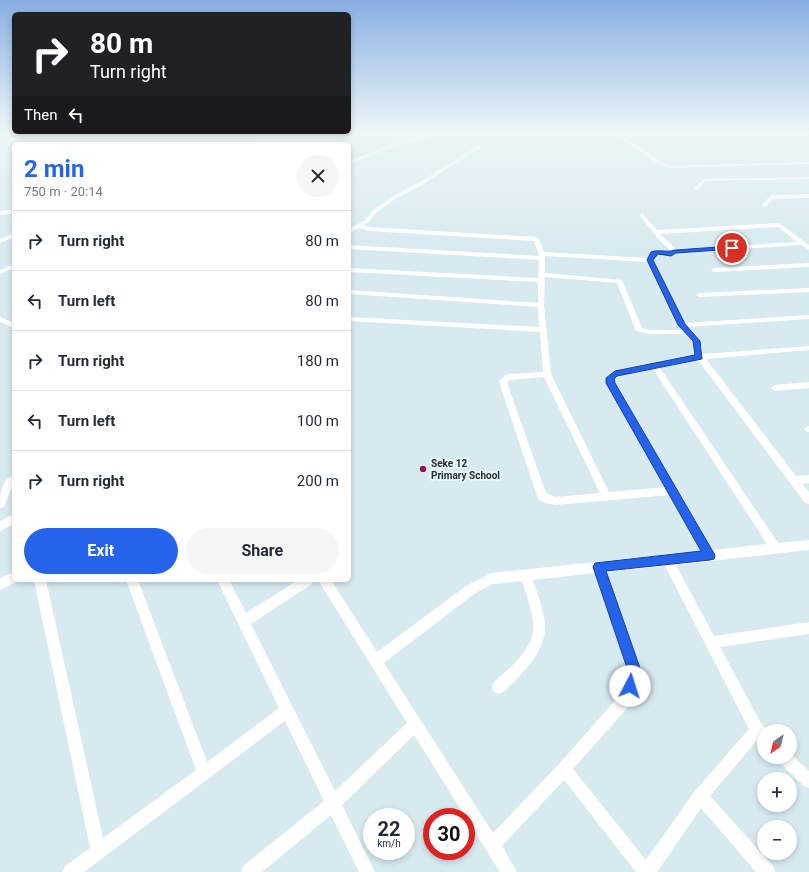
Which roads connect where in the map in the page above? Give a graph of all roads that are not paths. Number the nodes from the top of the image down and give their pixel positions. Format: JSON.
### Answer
{"nodes":[{"id":1,"x":438,"y":173,"type":"edge"},
{"id":2,"x":809,"y":178,"type":"edge"},
{"id":3,"x":696,"y":189,"type":"dead end"},
{"id":4,"x":809,"y":196,"type":"edge"},
{"id":5,"x":764,"y":206,"type":"dead end"},
{"id":6,"x":12,"y":211,"type":"edge"},
{"id":7,"x":0,"y":213,"type":"edge"},
{"id":8,"x":642,"y":215,"type":"dead end"},
{"id":9,"x":359,"y":226,"type":"junction"},
{"id":10,"x":351,"y":230,"type":"edge"},
{"id":11,"x":657,"y":232,"type":"junction"},
{"id":12,"x":12,"y":236,"type":"edge"},
{"id":13,"x":0,"y":242,"type":"edge"},
{"id":14,"x":803,"y":244,"type":"junction"},
{"id":15,"x":351,"y":247,"type":"edge"},
{"id":16,"x":809,"y":248,"type":"edge"},
{"id":17,"x":675,"y":251,"type":"junction"},
{"id":18,"x":542,"y":256,"type":"junction"},
{"id":19,"x":650,"y":260,"type":"junction"},
{"id":20,"x":809,"y":265,"type":"edge"},
{"id":21,"x":12,"y":267,"type":"edge"},
{"id":22,"x":351,"y":270,"type":"edge"},
{"id":23,"x":714,"y":270,"type":"dead end"},
{"id":24,"x":0,"y":272,"type":"edge"},
{"id":25,"x":542,"y":278,"type":"junction"},
{"id":26,"x":809,"y":290,"type":"edge"},
{"id":27,"x":351,"y":292,"type":"edge"},
{"id":28,"x":699,"y":295,"type":"dead end"},
{"id":29,"x":541,"y":305,"type":"junction"},
{"id":30,"x":809,"y":317,"type":"edge"},
{"id":31,"x":0,"y":319,"type":"edge"},
{"id":32,"x":351,"y":319,"type":"edge"},
{"id":33,"x":12,"y":325,"type":"edge"},
{"id":34,"x":682,"y":325,"type":"junction"},
{"id":35,"x":542,"y":330,"type":"junction"},
{"id":36,"x":690,"y":332,"type":"junction"},
{"id":37,"x":809,"y":348,"type":"edge"},
{"id":38,"x":700,"y":357,"type":"junction"},
{"id":39,"x":655,"y":366,"type":"junction"},
{"id":40,"x":547,"y":374,"type":"junction"},
{"id":41,"x":809,"y":385,"type":"edge"},
{"id":42,"x":775,"y":388,"type":"dead end"},
{"id":43,"x":809,"y":479,"type":"edge"},
{"id":44,"x":794,"y":480,"type":"junction"},
{"id":45,"x":12,"y":481,"type":"edge"},
{"id":46,"x":673,"y":491,"type":"junction"},
{"id":47,"x":606,"y":496,"type":"junction"},
{"id":48,"x":809,"y":500,"type":"edge"},
{"id":49,"x":0,"y":504,"type":"edge"},
{"id":50,"x":12,"y":520,"type":"edge"},
{"id":51,"x":0,"y":526,"type":"edge"},
{"id":52,"x":809,"y":545,"type":"edge"},
{"id":53,"x":776,"y":549,"type":"junction"},
{"id":54,"x":710,"y":555,"type":"junction"},
{"id":55,"x":668,"y":559,"type":"junction"},
{"id":56,"x":599,"y":567,"type":"junction"},
{"id":57,"x":526,"y":575,"type":"junction"},
{"id":58,"x":12,"y":578,"type":"edge"},
{"id":59,"x":40,"y":582,"type":"edge"},
{"id":60,"x":133,"y":582,"type":"edge"},
{"id":61,"x":224,"y":582,"type":"edge"},
{"id":62,"x":305,"y":582,"type":"edge"},
{"id":63,"x":325,"y":582,"type":"edge"},
{"id":64,"x":0,"y":584,"type":"edge"},
{"id":65,"x":243,"y":622,"type":"junction"},
{"id":66,"x":809,"y":628,"type":"edge"},
{"id":67,"x":712,"y":642,"type":"junction"},
{"id":68,"x":376,"y":661,"type":"junction"},
{"id":69,"x":499,"y":687,"type":"dead end"},
{"id":70,"x":287,"y":711,"type":"junction"},
{"id":71,"x":415,"y":724,"type":"junction"},
{"id":72,"x":757,"y":728,"type":"edge"},
{"id":73,"x":757,"y":737,"type":"edge"},
{"id":74,"x":791,"y":764,"type":"edge"},
{"id":75,"x":564,"y":769,"type":"junction"},
{"id":76,"x":204,"y":772,"type":"junction"},
{"id":77,"x":809,"y":781,"type":"edge"},
{"id":78,"x":700,"y":796,"type":"junction"},
{"id":79,"x":332,"y":804,"type":"junction"},
{"id":80,"x":492,"y":845,"type":"junction"},
{"id":81,"x":98,"y":850,"type":"junction"},
{"id":82,"x":71,"y":872,"type":"edge"},
{"id":83,"x":249,"y":872,"type":"edge"},
{"id":84,"x":367,"y":872,"type":"edge"},
{"id":85,"x":509,"y":872,"type":"edge"},
{"id":86,"x":646,"y":872,"type":"edge"},
{"id":87,"x":767,"y":872,"type":"edge"}],
"edges":[{"from":1,"to":9,"type":"street"},
{"from":2,"to":3,"type":"street"},
{"from":4,"to":5,"type":"street"},
{"from":6,"to":7,"type":"street"},
{"from":8,"to":11,"type":"street"},
{"from":9,"to":10,"type":"street"},
{"from":9,"to":18,"type":"street"},
{"from":11,"to":14,"type":"street"},
{"from":11,"to":17,"type":"street"},
{"from":12,"to":13,"type":"street"},
{"from":14,"to":16,"type":"street"},
{"from":14,"to":17,"type":"street"},
{"from":15,"to":18,"type":"street"},
{"from":17,"to":19,"type":"street"},
{"from":18,"to":19,"type":"street"},
{"from":18,"to":25,"type":"street"},
{"from":19,"to":34,"type":"street"},
{"from":20,"to":23,"type":"street"},
{"from":21,"to":24,"type":"street"},
{"from":22,"to":25,"type":"street"},
{"from":25,"to":29,"type":"street"},
{"from":25,"to":36,"type":"street"},
{"from":26,"to":28,"type":"street"},
{"from":27,"to":29,"type":"street"},
{"from":29,"to":35,"type":"street"},
{"from":30,"to":34,"type":"street"},
{"from":31,"to":33,"type":"street"},
{"from":32,"to":35,"type":"street"},
{"from":34,"to":36,"type":"street"},
{"from":35,"to":40,"type":"street"},
{"from":36,"to":38,"type":"street"},
{"from":37,"to":38,"type":"street"},
{"from":38,"to":39,"type":"street"},
{"from":38,"to":44,"type":"street"},
{"from":39,"to":46,"type":"street"},
{"from":39,"to":53,"type":"street"},
{"from":40,"to":47,"type":"street"},
{"from":40,"to":47,"type":"street"},
{"from":41,"to":42,"type":"street"},
{"from":43,"to":44,"type":"street"},
{"from":44,"to":48,"type":"street"},
{"from":45,"to":49,"type":"street"},
{"from":46,"to":47,"type":"street"},
{"from":46,"to":54,"type":"street"},
{"from":50,"to":51,"type":"street"},
{"from":52,"to":53,"type":"street"},
{"from":53,"to":54,"type":"street"},
{"from":54,"to":55,"type":"street"},
{"from":55,"to":56,"type":"street"},
{"from":55,"to":67,"type":"street"},
{"from":56,"to":57,"type":"street"},
{"from":56,"to":75,"type":"street"},
{"from":57,"to":68,"type":"street"},
{"from":57,"to":69,"type":"street"},
{"from":58,"to":64,"type":"street"},
{"from":59,"to":81,"type":"street"},
{"from":60,"to":76,"type":"street"},
{"from":61,"to":65,"type":"street"},
{"from":62,"to":65,"type":"street"},
{"from":63,"to":68,"type":"street"},
{"from":65,"to":70,"type":"street"},
{"from":66,"to":67,"type":"street"},
{"from":67,"to":72,"type":"street"},
{"from":68,"to":71,"type":"street"},
{"from":70,"to":76,"type":"street"},
{"from":70,"to":79,"type":"street"},
{"from":71,"to":79,"type":"street"},
{"from":71,"to":80,"type":"street"},
{"from":73,"to":78,"type":"street"},
{"from":74,"to":77,"type":"street"},
{"from":75,"to":80,"type":"street"},
{"from":75,"to":86,"type":"street"},
{"from":76,"to":81,"type":"street"},
{"from":78,"to":86,"type":"street"},
{"from":78,"to":87,"type":"street"},
{"from":79,"to":83,"type":"street"},
{"from":79,"to":84,"type":"street"},
{"from":80,"to":85,"type":"street"},
{"from":81,"to":82,"type":"street"}]}
